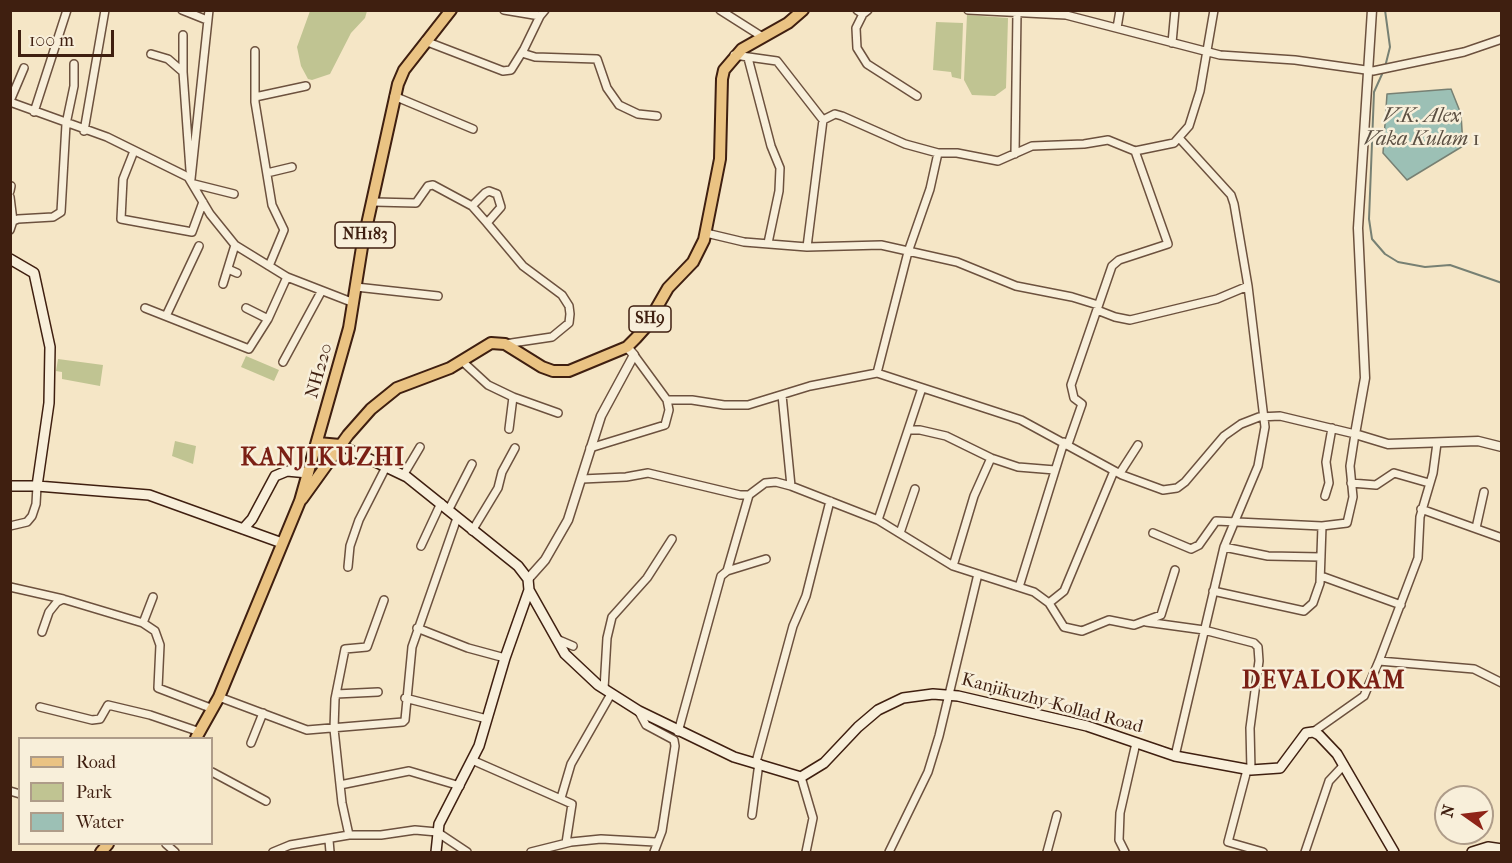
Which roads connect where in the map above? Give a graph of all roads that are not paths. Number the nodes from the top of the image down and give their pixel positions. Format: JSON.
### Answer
{"nodes":[{"id":1,"x":67,"y":10,"type":"edge"},
{"id":2,"x":105,"y":10,"type":"edge"},
{"id":3,"x":182,"y":10,"type":"edge"},
{"id":4,"x":209,"y":10,"type":"edge"},
{"id":5,"x":451,"y":10,"type":"edge"},
{"id":6,"x":504,"y":10,"type":"edge"},
{"id":7,"x":720,"y":10,"type":"edge"},
{"id":8,"x":803,"y":10,"type":"edge"},
{"id":9,"x":968,"y":10,"type":"edge"},
{"id":10,"x":1120,"y":10,"type":"edge"},
{"id":11,"x":1174,"y":10,"type":"edge"},
{"id":12,"x":1214,"y":10,"type":"edge"},
{"id":13,"x":1372,"y":10,"type":"edge"},
{"id":14,"x":1000,"y":11,"type":"edge"},
{"id":15,"x":863,"y":12,"type":"edge"},
{"id":16,"x":1017,"y":12,"type":"junction"},
{"id":17,"x":543,"y":13,"type":"edge"},
{"id":18,"x":1066,"y":13,"type":"edge"},
{"id":19,"x":207,"y":20,"type":"junction"},
{"id":20,"x":1117,"y":28,"type":"junction"},
{"id":21,"x":183,"y":35,"type":"dead end"},
{"id":22,"x":761,"y":36,"type":"junction"},
{"id":23,"x":1502,"y":39,"type":"edge"},
{"id":24,"x":425,"y":41,"type":"junction"},
{"id":25,"x":1172,"y":43,"type":"junction"},
{"id":26,"x":255,"y":51,"type":"dead end"},
{"id":27,"x":522,"y":53,"type":"junction"},
{"id":28,"x":1208,"y":53,"type":"junction"},
{"id":29,"x":151,"y":54,"type":"dead end"},
{"id":30,"x":734,"y":55,"type":"junction"},
{"id":31,"x":748,"y":58,"type":"junction"},
{"id":32,"x":74,"y":64,"type":"dead end"},
{"id":33,"x":24,"y":68,"type":"dead end"},
{"id":34,"x":1370,"y":71,"type":"junction"},
{"id":35,"x":183,"y":72,"type":"junction"},
{"id":36,"x":306,"y":86,"type":"dead end"},
{"id":37,"x":394,"y":96,"type":"junction"},
{"id":38,"x":917,"y":96,"type":"dead end"},
{"id":39,"x":255,"y":97,"type":"junction"},
{"id":40,"x":10,"y":101,"type":"edge"},
{"id":41,"x":34,"y":112,"type":"junction"},
{"id":42,"x":657,"y":116,"type":"dead end"},
{"id":43,"x":823,"y":120,"type":"junction"},
{"id":44,"x":66,"y":124,"type":"junction"},
{"id":45,"x":473,"y":129,"type":"dead end"},
{"id":46,"x":84,"y":131,"type":"junction"},
{"id":47,"x":1180,"y":139,"type":"junction"},
{"id":48,"x":134,"y":151,"type":"junction"},
{"id":49,"x":1135,"y":151,"type":"junction"},
{"id":50,"x":938,"y":153,"type":"junction"},
{"id":51,"x":1015,"y":154,"type":"junction"},
{"id":52,"x":292,"y":167,"type":"dead end"},
{"id":53,"x":267,"y":173,"type":"junction"},
{"id":54,"x":193,"y":181,"type":"junction"},
{"id":55,"x":11,"y":186,"type":"edge"},
{"id":56,"x":10,"y":191,"type":"edge"},
{"id":57,"x":234,"y":194,"type":"dead end"},
{"id":58,"x":10,"y":197,"type":"edge"},
{"id":59,"x":203,"y":202,"type":"junction"},
{"id":60,"x":374,"y":202,"type":"junction"},
{"id":61,"x":472,"y":206,"type":"junction"},
{"id":62,"x":13,"y":221,"type":"junction"},
{"id":63,"x":487,"y":223,"type":"junction"},
{"id":64,"x":10,"y":230,"type":"edge"},
{"id":65,"x":706,"y":232,"type":"junction"},
{"id":66,"x":768,"y":243,"type":"junction"},
{"id":67,"x":235,"y":244,"type":"junction"},
{"id":68,"x":199,"y":246,"type":"dead end"},
{"id":69,"x":807,"y":247,"type":"junction"},
{"id":70,"x":908,"y":252,"type":"junction"},
{"id":71,"x":10,"y":259,"type":"edge"},
{"id":72,"x":269,"y":266,"type":"junction"},
{"id":73,"x":228,"y":270,"type":"junction"},
{"id":74,"x":237,"y":273,"type":"dead end"},
{"id":75,"x":287,"y":278,"type":"junction"},
{"id":76,"x":223,"y":284,"type":"dead end"},
{"id":77,"x":1248,"y":286,"type":"junction"},
{"id":78,"x":356,"y":287,"type":"junction"},
{"id":79,"x":321,"y":292,"type":"junction"},
{"id":80,"x":438,"y":296,"type":"dead end"},
{"id":81,"x":354,"y":303,"type":"junction"},
{"id":82,"x":145,"y":308,"type":"dead end"},
{"id":83,"x":246,"y":308,"type":"dead end"},
{"id":84,"x":1097,"y":308,"type":"junction"},
{"id":85,"x":166,"y":316,"type":"junction"},
{"id":86,"x":268,"y":319,"type":"junction"},
{"id":87,"x":505,"y":344,"type":"junction"},
{"id":88,"x":630,"y":351,"type":"junction"},
{"id":89,"x":284,"y":362,"type":"dead end"},
{"id":90,"x":463,"y":362,"type":"junction"},
{"id":91,"x":877,"y":373,"type":"junction"},
{"id":92,"x":922,"y":388,"type":"junction"},
{"id":93,"x":782,"y":395,"type":"junction"},
{"id":94,"x":513,"y":397,"type":"junction"},
{"id":95,"x":667,"y":400,"type":"junction"},
{"id":96,"x":558,"y":413,"type":"dead end"},
{"id":97,"x":1263,"y":416,"type":"junction"},
{"id":98,"x":1332,"y":428,"type":"junction"},
{"id":99,"x":509,"y":429,"type":"dead end"},
{"id":100,"x":909,"y":430,"type":"junction"},
{"id":101,"x":1355,"y":434,"type":"junction"},
{"id":102,"x":318,"y":443,"type":"junction"},
{"id":103,"x":1066,"y":443,"type":"junction"},
{"id":104,"x":1437,"y":443,"type":"junction"},
{"id":105,"x":340,"y":445,"type":"junction"},
{"id":106,"x":1138,"y":446,"type":"dead end"},
{"id":107,"x":420,"y":447,"type":"dead end"},
{"id":108,"x":1502,"y":447,"type":"edge"},
{"id":109,"x":515,"y":448,"type":"dead end"},
{"id":110,"x":590,"y":448,"type":"junction"},
{"id":111,"x":991,"y":458,"type":"junction"},
{"id":112,"x":472,"y":464,"type":"dead end"},
{"id":113,"x":387,"y":465,"type":"junction"},
{"id":114,"x":1055,"y":470,"type":"junction"},
{"id":115,"x":1117,"y":472,"type":"junction"},
{"id":116,"x":308,"y":473,"type":"junction"},
{"id":117,"x":404,"y":474,"type":"junction"},
{"id":118,"x":582,"y":479,"type":"junction"},
{"id":119,"x":1351,"y":483,"type":"junction"},
{"id":120,"x":1429,"y":483,"type":"junction"},
{"id":121,"x":10,"y":486,"type":"edge"},
{"id":122,"x":37,"y":486,"type":"junction"},
{"id":123,"x":792,"y":486,"type":"junction"},
{"id":124,"x":915,"y":489,"type":"dead end"},
{"id":125,"x":1484,"y":492,"type":"dead end"},
{"id":126,"x":748,"y":495,"type":"junction"},
{"id":127,"x":1325,"y":496,"type":"dead end"},
{"id":128,"x":300,"y":501,"type":"junction"},
{"id":129,"x":830,"y":501,"type":"junction"},
{"id":130,"x":441,"y":503,"type":"junction"},
{"id":131,"x":1421,"y":508,"type":"junction"},
{"id":132,"x":449,"y":509,"type":"junction"},
{"id":133,"x":457,"y":518,"type":"junction"},
{"id":134,"x":878,"y":520,"type":"junction"},
{"id":135,"x":1233,"y":523,"type":"junction"},
{"id":136,"x":10,"y":526,"type":"edge"},
{"id":137,"x":1322,"y":526,"type":"junction"},
{"id":138,"x":1476,"y":528,"type":"junction"},
{"id":139,"x":243,"y":529,"type":"junction"},
{"id":140,"x":472,"y":531,"type":"junction"},
{"id":141,"x":900,"y":533,"type":"junction"},
{"id":142,"x":1153,"y":534,"type":"dead end"},
{"id":143,"x":1502,"y":538,"type":"edge"},
{"id":144,"x":672,"y":539,"type":"dead end"},
{"id":145,"x":282,"y":543,"type":"junction"},
{"id":146,"x":421,"y":546,"type":"dead end"},
{"id":147,"x":1224,"y":547,"type":"junction"},
{"id":148,"x":1321,"y":557,"type":"junction"},
{"id":149,"x":765,"y":559,"type":"dead end"},
{"id":150,"x":953,"y":566,"type":"junction"},
{"id":151,"x":348,"y":567,"type":"dead end"},
{"id":152,"x":1175,"y":570,"type":"dead end"},
{"id":153,"x":727,"y":571,"type":"junction"},
{"id":154,"x":978,"y":574,"type":"junction"},
{"id":155,"x":1321,"y":576,"type":"junction"},
{"id":156,"x":528,"y":579,"type":"junction"},
{"id":157,"x":10,"y":587,"type":"edge"},
{"id":158,"x":1019,"y":587,"type":"junction"},
{"id":159,"x":529,"y":590,"type":"junction"},
{"id":160,"x":1213,"y":591,"type":"junction"},
{"id":161,"x":153,"y":597,"type":"dead end"},
{"id":162,"x":63,"y":599,"type":"junction"},
{"id":163,"x":384,"y":600,"type":"dead end"},
{"id":164,"x":1049,"y":603,"type":"junction"},
{"id":165,"x":1401,"y":605,"type":"junction"},
{"id":166,"x":1143,"y":621,"type":"junction"},
{"id":167,"x":143,"y":622,"type":"junction"},
{"id":168,"x":417,"y":628,"type":"junction"},
{"id":169,"x":1204,"y":630,"type":"junction"},
{"id":170,"x":42,"y":632,"type":"dead end"},
{"id":171,"x":559,"y":640,"type":"junction"},
{"id":172,"x":573,"y":646,"type":"dead end"},
{"id":173,"x":505,"y":658,"type":"junction"},
{"id":174,"x":1379,"y":661,"type":"junction"},
{"id":175,"x":1502,"y":683,"type":"edge"},
{"id":176,"x":608,"y":691,"type":"junction"},
{"id":177,"x":378,"y":692,"type":"dead end"},
{"id":178,"x":336,"y":694,"type":"junction"},
{"id":179,"x":949,"y":694,"type":"junction"},
{"id":180,"x":219,"y":697,"type":"junction"},
{"id":181,"x":405,"y":698,"type":"junction"},
{"id":182,"x":40,"y":707,"type":"dead end"},
{"id":183,"x":213,"y":709,"type":"junction"},
{"id":184,"x":639,"y":711,"type":"junction"},
{"id":185,"x":262,"y":713,"type":"junction"},
{"id":186,"x":487,"y":719,"type":"junction"},
{"id":187,"x":334,"y":729,"type":"junction"},
{"id":188,"x":678,"y":732,"type":"junction"},
{"id":189,"x":1312,"y":732,"type":"junction"},
{"id":190,"x":198,"y":735,"type":"edge"},
{"id":191,"x":251,"y":743,"type":"dead end"},
{"id":192,"x":1136,"y":743,"type":"junction"},
{"id":193,"x":1175,"y":756,"type":"junction"},
{"id":194,"x":472,"y":760,"type":"junction"},
{"id":195,"x":758,"y":763,"type":"junction"},
{"id":196,"x":1344,"y":765,"type":"junction"},
{"id":197,"x":1249,"y":770,"type":"junction"},
{"id":198,"x":213,"y":773,"type":"edge"},
{"id":199,"x":801,"y":777,"type":"junction"},
{"id":200,"x":340,"y":784,"type":"junction"},
{"id":201,"x":460,"y":786,"type":"junction"},
{"id":202,"x":561,"y":798,"type":"junction"},
{"id":203,"x":267,"y":801,"type":"dead end"},
{"id":204,"x":752,"y":815,"type":"dead end"},
{"id":205,"x":1057,"y":815,"type":"dead end"},
{"id":206,"x":437,"y":832,"type":"junction"},
{"id":207,"x":349,"y":835,"type":"junction"},
{"id":208,"x":329,"y":840,"type":"junction"},
{"id":209,"x":655,"y":842,"type":"junction"},
{"id":210,"x":566,"y":843,"type":"junction"},
{"id":211,"x":1502,"y":849,"type":"edge"},
{"id":212,"x":273,"y":852,"type":"edge"},
{"id":213,"x":330,"y":852,"type":"edge"},
{"id":214,"x":436,"y":852,"type":"edge"},
{"id":215,"x":467,"y":852,"type":"edge"},
{"id":216,"x":531,"y":852,"type":"edge"},
{"id":217,"x":654,"y":852,"type":"edge"},
{"id":218,"x":806,"y":852,"type":"edge"},
{"id":219,"x":889,"y":852,"type":"edge"},
{"id":220,"x":1047,"y":852,"type":"edge"},
{"id":221,"x":1125,"y":852,"type":"edge"},
{"id":222,"x":1263,"y":852,"type":"edge"},
{"id":223,"x":1305,"y":852,"type":"edge"},
{"id":224,"x":1394,"y":852,"type":"edge"},
{"id":225,"x":1472,"y":852,"type":"edge"}],
"edges":[{"from":1,"to":41,"type":"street"},
{"from":2,"to":46,"type":"street"},
{"from":3,"to":19,"type":"street"},
{"from":4,"to":19,"type":"street"},
{"from":5,"to":24,"type":"main road","name":"NH220","number":"NH183"},
{"from":6,"to":17,"type":"street"},
{"from":7,"to":22,"type":"street"},
{"from":8,"to":22,"type":"main road"},
{"from":9,"to":14,"type":"street"},
{"from":10,"to":20,"type":"street"},
{"from":11,"to":25,"type":"street"},
{"from":12,"to":28,"type":"street"},
{"from":13,"to":34,"type":"street"},
{"from":14,"to":16,"type":"street"},
{"from":15,"to":38,"type":"street"},
{"from":16,"to":18,"type":"street"},
{"from":16,"to":51,"type":"street"},
{"from":17,"to":27,"type":"street"},
{"from":18,"to":20,"type":"street"},
{"from":19,"to":54,"type":"street"},
{"from":20,"to":25,"type":"street"},
{"from":21,"to":35,"type":"street"},
{"from":22,"to":30,"type":"main road"},
{"from":23,"to":34,"type":"street"},
{"from":24,"to":27,"type":"street"},
{"from":24,"to":37,"type":"main road","name":"NH220","number":"NH183"},
{"from":25,"to":28,"type":"street"},
{"from":26,"to":39,"type":"street"},
{"from":27,"to":42,"type":"street"},
{"from":28,"to":34,"type":"street"},
{"from":28,"to":47,"type":"street"},
{"from":29,"to":35,"type":"street"},
{"from":30,"to":31,"type":"street"},
{"from":30,"to":65,"type":"main road","number":"SH9"},
{"from":31,"to":43,"type":"street"},
{"from":31,"to":66,"type":"street"},
{"from":32,"to":44,"type":"street"},
{"from":33,"to":40,"type":"street"},
{"from":34,"to":101,"type":"street"},
{"from":35,"to":54,"type":"street"},
{"from":36,"to":39,"type":"street"},
{"from":37,"to":45,"type":"street"},
{"from":37,"to":60,"type":"main road","name":"NH220","number":"NH183"},
{"from":39,"to":53,"type":"street"},
{"from":40,"to":41,"type":"street"},
{"from":41,"to":44,"type":"street"},
{"from":43,"to":50,"type":"street"},
{"from":43,"to":69,"type":"street"},
{"from":44,"to":46,"type":"street"},
{"from":44,"to":62,"type":"street"},
{"from":46,"to":48,"type":"street"},
{"from":47,"to":49,"type":"street"},
{"from":47,"to":77,"type":"street"},
{"from":48,"to":54,"type":"street"},
{"from":48,"to":59,"type":"street"},
{"from":49,"to":51,"type":"street"},
{"from":49,"to":84,"type":"street"},
{"from":50,"to":51,"type":"street"},
{"from":50,"to":70,"type":"street"},
{"from":52,"to":53,"type":"street"},
{"from":53,"to":72,"type":"street"},
{"from":54,"to":57,"type":"street"},
{"from":54,"to":59,"type":"street"},
{"from":55,"to":56,"type":"street"},
{"from":58,"to":62,"type":"street"},
{"from":59,"to":67,"type":"street"},
{"from":60,"to":61,"type":"street"},
{"from":60,"to":78,"type":"main road","name":"NH220","number":"NH183"},
{"from":61,"to":63,"type":"street"},
{"from":61,"to":63,"type":"street"},
{"from":62,"to":64,"type":"street"},
{"from":63,"to":87,"type":"street"},
{"from":65,"to":66,"type":"street"},
{"from":65,"to":88,"type":"main road","number":"SH9"},
{"from":66,"to":69,"type":"street"},
{"from":67,"to":72,"type":"street"},
{"from":67,"to":73,"type":"street"},
{"from":68,"to":85,"type":"street"},
{"from":69,"to":70,"type":"street"},
{"from":70,"to":84,"type":"street"},
{"from":70,"to":91,"type":"street"},
{"from":71,"to":122,"type":"main road"},
{"from":72,"to":75,"type":"street"},
{"from":73,"to":74,"type":"street"},
{"from":73,"to":76,"type":"street"},
{"from":75,"to":79,"type":"street"},
{"from":75,"to":86,"type":"street"},
{"from":77,"to":84,"type":"street"},
{"from":77,"to":97,"type":"street"},
{"from":78,"to":80,"type":"street"},
{"from":78,"to":81,"type":"main road","name":"NH220","number":"NH183"},
{"from":79,"to":81,"type":"street"},
{"from":79,"to":89,"type":"street"},
{"from":81,"to":102,"type":"main road","name":"NH220","number":"NH183"},
{"from":82,"to":85,"type":"street"},
{"from":83,"to":86,"type":"street"},
{"from":84,"to":103,"type":"street"},
{"from":85,"to":86,"type":"street"},
{"from":87,"to":88,"type":"main road","number":"SH9"},
{"from":87,"to":90,"type":"main road"},
{"from":88,"to":95,"type":"street"},
{"from":88,"to":110,"type":"street"},
{"from":90,"to":94,"type":"street"},
{"from":90,"to":105,"type":"main road"},
{"from":91,"to":92,"type":"street"},
{"from":91,"to":93,"type":"street"},
{"from":92,"to":100,"type":"street"},
{"from":92,"to":103,"type":"street"},
{"from":93,"to":95,"type":"street"},
{"from":93,"to":123,"type":"street"},
{"from":94,"to":96,"type":"street"},
{"from":94,"to":99,"type":"street"},
{"from":95,"to":110,"type":"street"},
{"from":97,"to":98,"type":"street"},
{"from":97,"to":115,"type":"street"},
{"from":97,"to":135,"type":"street"},
{"from":98,"to":101,"type":"street"},
{"from":98,"to":127,"type":"street"},
{"from":100,"to":111,"type":"street"},
{"from":100,"to":134,"type":"street"},
{"from":101,"to":104,"type":"street"},
{"from":101,"to":119,"type":"street"},
{"from":102,"to":105,"type":"main road"},
{"from":102,"to":116,"type":"main road","name":"NH220","number":"NH183"},
{"from":103,"to":114,"type":"street"},
{"from":103,"to":115,"type":"street"},
{"from":104,"to":108,"type":"street"},
{"from":104,"to":120,"type":"street"},
{"from":105,"to":113,"type":"main road"},
{"from":105,"to":128,"type":"main road"},
{"from":106,"to":115,"type":"street"},
{"from":107,"to":117,"type":"street"},
{"from":109,"to":140,"type":"street"},
{"from":110,"to":118,"type":"street"},
{"from":111,"to":114,"type":"street"},
{"from":111,"to":150,"type":"street"},
{"from":112,"to":132,"type":"street"},
{"from":113,"to":117,"type":"main road"},
{"from":113,"to":151,"type":"street"},
{"from":114,"to":158,"type":"street"},
{"from":115,"to":164,"type":"street"},
{"from":116,"to":128,"type":"main road","name":"NH220","number":"NH183"},
{"from":116,"to":139,"type":"main road"},
{"from":117,"to":130,"type":"main road"},
{"from":118,"to":126,"type":"street"},
{"from":118,"to":156,"type":"street"},
{"from":119,"to":120,"type":"street"},
{"from":119,"to":137,"type":"street"},
{"from":120,"to":131,"type":"street"},
{"from":121,"to":122,"type":"main road"},
{"from":122,"to":136,"type":"street"},
{"from":122,"to":139,"type":"main road"},
{"from":123,"to":126,"type":"street"},
{"from":123,"to":129,"type":"street"},
{"from":124,"to":141,"type":"street"},
{"from":125,"to":138,"type":"street"},
{"from":126,"to":153,"type":"street"},
{"from":128,"to":145,"type":"main road","name":"NH220","number":"NH183"},
{"from":129,"to":134,"type":"street"},
{"from":129,"to":195,"type":"street"},
{"from":130,"to":132,"type":"main road"},
{"from":130,"to":146,"type":"street"},
{"from":131,"to":138,"type":"street"},
{"from":131,"to":165,"type":"street"},
{"from":132,"to":133,"type":"main road"},
{"from":133,"to":140,"type":"main road"},
{"from":133,"to":168,"type":"street"},
{"from":134,"to":141,"type":"street"},
{"from":135,"to":137,"type":"street"},
{"from":135,"to":142,"type":"street"},
{"from":135,"to":147,"type":"street"},
{"from":137,"to":148,"type":"street"},
{"from":138,"to":143,"type":"street"},
{"from":139,"to":145,"type":"main road"},
{"from":140,"to":156,"type":"main road"},
{"from":141,"to":150,"type":"street"},
{"from":144,"to":176,"type":"street"},
{"from":145,"to":180,"type":"main road","name":"NH220","number":"NH183"},
{"from":147,"to":148,"type":"street"},
{"from":147,"to":160,"type":"street"},
{"from":148,"to":155,"type":"street"},
{"from":149,"to":153,"type":"street"},
{"from":150,"to":154,"type":"street"},
{"from":152,"to":166,"type":"street"},
{"from":153,"to":188,"type":"street"},
{"from":154,"to":158,"type":"street"},
{"from":154,"to":179,"type":"street"},
{"from":155,"to":160,"type":"street"},
{"from":155,"to":165,"type":"street"},
{"from":156,"to":159,"type":"main road"},
{"from":157,"to":162,"type":"street"},
{"from":158,"to":164,"type":"street"},
{"from":159,"to":171,"type":"main road"},
{"from":159,"to":173,"type":"main road"},
{"from":160,"to":169,"type":"street"},
{"from":161,"to":167,"type":"street"},
{"from":162,"to":167,"type":"street"},
{"from":162,"to":170,"type":"street"},
{"from":163,"to":178,"type":"street"},
{"from":164,"to":166,"type":"street"},
{"from":165,"to":174,"type":"street"},
{"from":166,"to":169,"type":"street"},
{"from":167,"to":183,"type":"street"},
{"from":168,"to":173,"type":"street"},
{"from":168,"to":181,"type":"street"},
{"from":169,"to":193,"type":"street"},
{"from":169,"to":197,"type":"street"},
{"from":171,"to":172,"type":"street"},
{"from":171,"to":176,"type":"main road"},
{"from":173,"to":186,"type":"main road"},
{"from":174,"to":175,"type":"street"},
{"from":174,"to":189,"type":"street"},
{"from":176,"to":184,"type":"main road"},
{"from":176,"to":202,"type":"street"},
{"from":177,"to":178,"type":"street"},
{"from":178,"to":187,"type":"street"},
{"from":179,"to":192,"type":"main road","name":"Kanjikuzhy-Kollad Road"},
{"from":179,"to":199,"type":"main road","name":"Kanjikuzhy-Kollad Road"},
{"from":179,"to":219,"type":"street"},
{"from":180,"to":183,"type":"main road","name":"NH220","number":"NH183"},
{"from":180,"to":185,"type":"street"},
{"from":181,"to":186,"type":"street"},
{"from":181,"to":187,"type":"street"},
{"from":182,"to":190,"type":"street"},
{"from":183,"to":190,"type":"main road","name":"NH220","number":"NH183"},
{"from":184,"to":188,"type":"main road"},
{"from":184,"to":209,"type":"street"},
{"from":185,"to":187,"type":"street"},
{"from":185,"to":191,"type":"street"},
{"from":186,"to":194,"type":"main road"},
{"from":187,"to":200,"type":"street"},
{"from":188,"to":195,"type":"main road"},
{"from":189,"to":196,"type":"main road"},
{"from":189,"to":197,"type":"main road","name":"Kanjikuzhy-Kollad Road"},
{"from":192,"to":193,"type":"main road","name":"Kanjikuzhy-Kollad Road"},
{"from":192,"to":221,"type":"street"},
{"from":193,"to":197,"type":"main road","name":"Kanjikuzhy-Kollad Road"},
{"from":194,"to":201,"type":"main road"},
{"from":194,"to":202,"type":"street"},
{"from":195,"to":199,"type":"main road"},
{"from":195,"to":204,"type":"street"},
{"from":196,"to":223,"type":"street"},
{"from":196,"to":224,"type":"main road"},
{"from":197,"to":222,"type":"street"},
{"from":198,"to":203,"type":"street"},
{"from":199,"to":218,"type":"street"},
{"from":200,"to":201,"type":"street"},
{"from":200,"to":207,"type":"street"},
{"from":201,"to":206,"type":"main road"},
{"from":202,"to":210,"type":"street"},
{"from":205,"to":220,"type":"street"},
{"from":206,"to":207,"type":"street"},
{"from":206,"to":214,"type":"main road"},
{"from":206,"to":215,"type":"street"},
{"from":207,"to":208,"type":"street"},
{"from":208,"to":212,"type":"street"},
{"from":208,"to":213,"type":"street"},
{"from":209,"to":210,"type":"street"},
{"from":209,"to":217,"type":"street"},
{"from":210,"to":216,"type":"street"},
{"from":211,"to":225,"type":"main road"}]}
